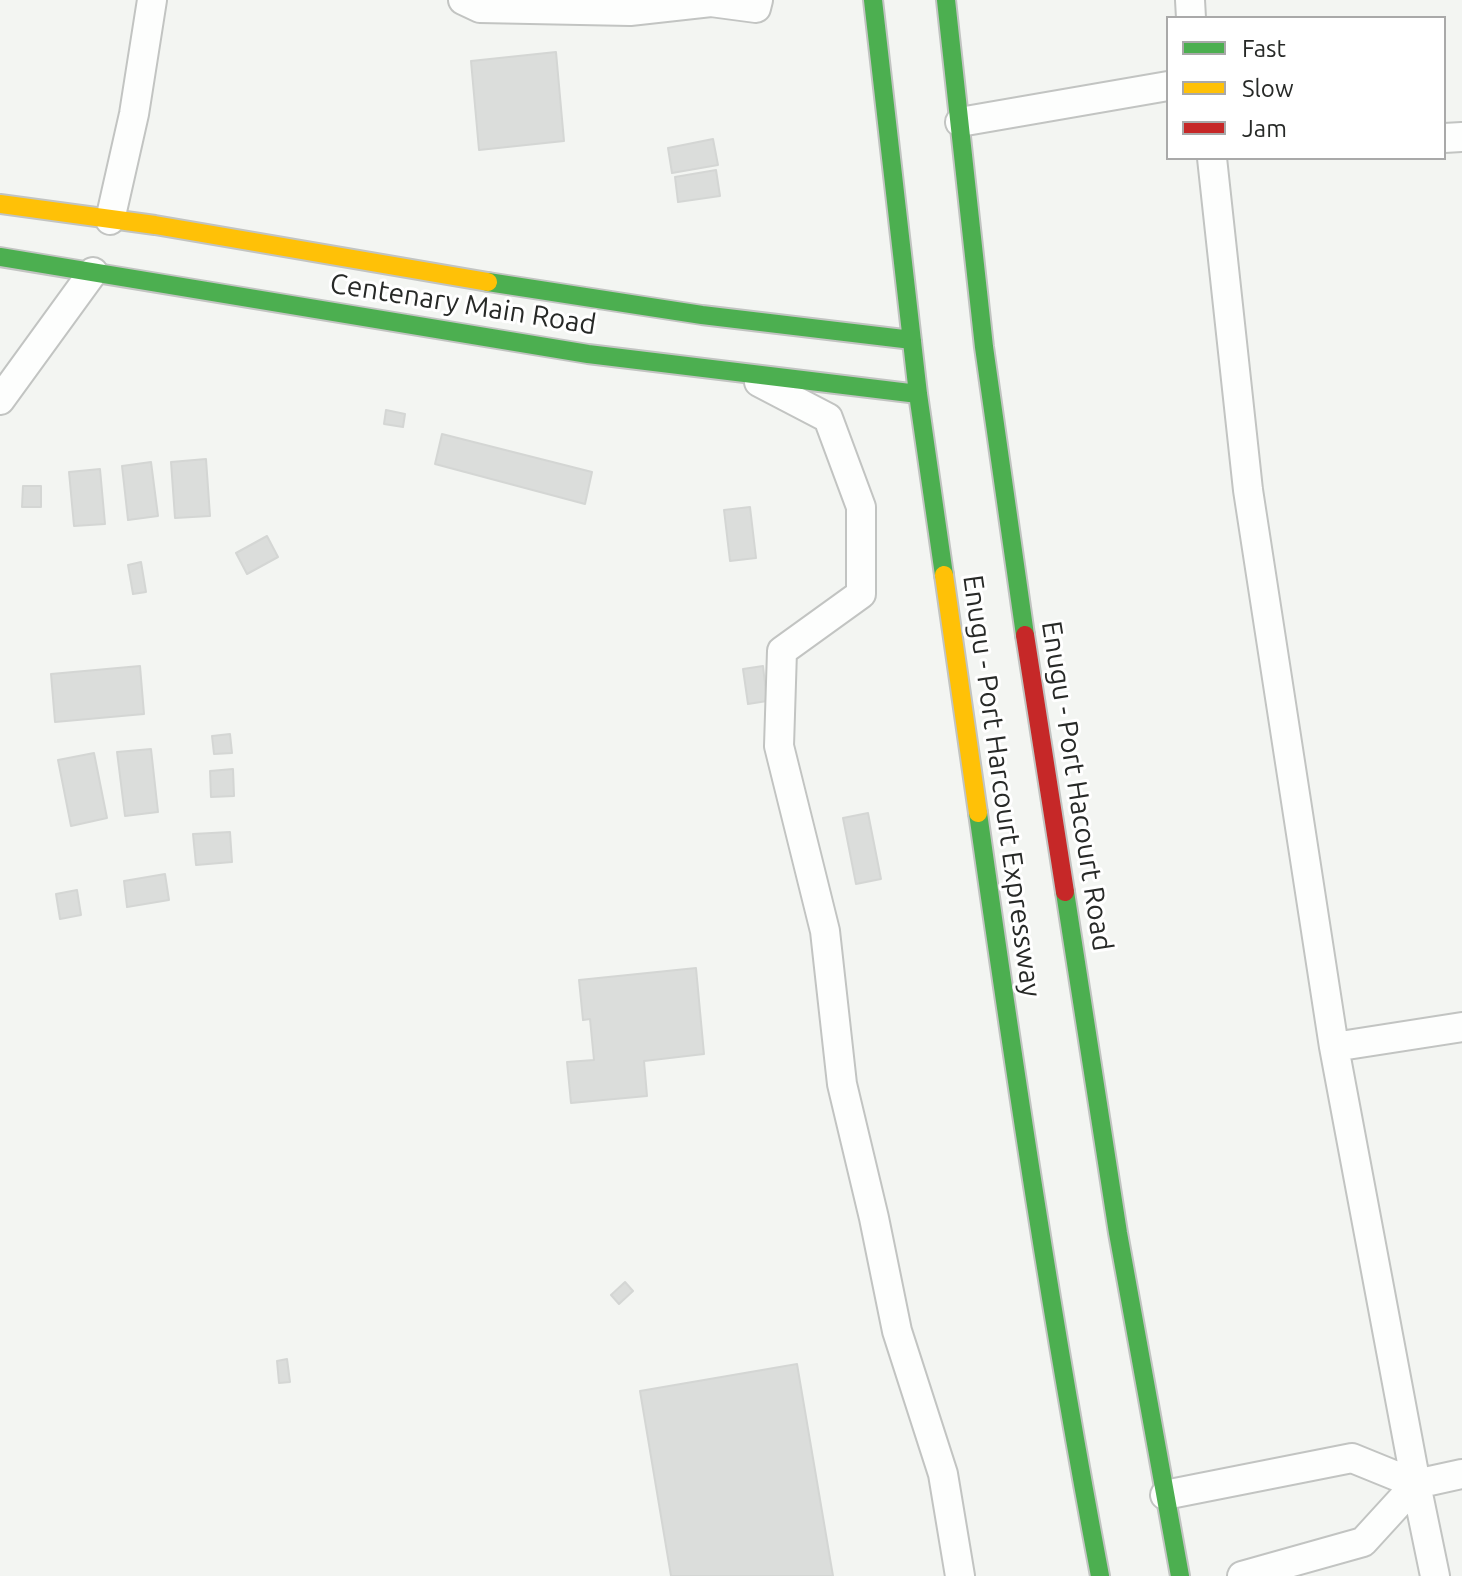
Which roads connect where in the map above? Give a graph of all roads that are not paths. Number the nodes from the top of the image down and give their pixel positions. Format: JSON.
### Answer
{"nodes":[{"id":1,"x":152,"y":0,"type":"edge"},
{"id":2,"x":463,"y":0,"type":"edge"},
{"id":3,"x":758,"y":0,"type":"edge"},
{"id":4,"x":873,"y":0,"type":"edge"},
{"id":5,"x":946,"y":0,"type":"edge"},
{"id":6,"x":1166,"y":86,"type":"edge"},
{"id":7,"x":960,"y":122,"type":"junction"},
{"id":8,"x":1212,"y":160,"type":"edge"},
{"id":9,"x":0,"y":204,"type":"edge"},
{"id":10,"x":110,"y":220,"type":"junction"},
{"id":11,"x":0,"y":257,"type":"edge"},
{"id":12,"x":93,"y":272,"type":"junction"},
{"id":13,"x":912,"y":340,"type":"junction"},
{"id":14,"x":741,"y":372,"type":"junction"},
{"id":15,"x":918,"y":394,"type":"junction"},
{"id":16,"x":0,"y":400,"type":"edge"},
{"id":17,"x":1462,"y":1027,"type":"edge"},
{"id":18,"x":1334,"y":1047,"type":"junction"},
{"id":19,"x":1462,"y":1474,"type":"edge"},
{"id":20,"x":1416,"y":1484,"type":"junction"},
{"id":21,"x":1165,"y":1495,"type":"junction"},
{"id":22,"x":960,"y":1576,"type":"edge"},
{"id":23,"x":1100,"y":1576,"type":"edge"},
{"id":24,"x":1180,"y":1576,"type":"edge"},
{"id":25,"x":1242,"y":1576,"type":"edge"},
{"id":26,"x":1435,"y":1576,"type":"edge"}],
"edges":[{"from":1,"to":10,"type":"street"},
{"from":2,"to":3,"type":"street"},
{"from":4,"to":13,"type":"main road","name":"Enugu - Port Harcourt Expressway"},
{"from":5,"to":7,"type":"main road","name":"Enugu - Port Hacourt Road"},
{"from":6,"to":7,"type":"street"},
{"from":7,"to":21,"type":"main road","name":"Enugu - Port Hacourt Road"},
{"from":8,"to":18,"type":"street"},
{"from":9,"to":10,"type":"main road","name":"Centenary Main Road"},
{"from":10,"to":13,"type":"main road","name":"Centenary Main Road"},
{"from":11,"to":12,"type":"main road","name":"Centenary Main Road"},
{"from":12,"to":14,"type":"main road","name":"Centenary Main Road"},
{"from":12,"to":16,"type":"street"},
{"from":13,"to":15,"type":"main road","name":"Enugu - Port Harcourt Expressway"},
{"from":14,"to":15,"type":"main road","name":"Centenary Main Road"},
{"from":14,"to":22,"type":"street"},
{"from":15,"to":23,"type":"main road","name":"Enugu - Port Harcourt Expressway"},
{"from":17,"to":18,"type":"street"},
{"from":18,"to":20,"type":"street"},
{"from":19,"to":20,"type":"street"},
{"from":20,"to":21,"type":"street"},
{"from":20,"to":25,"type":"street"},
{"from":20,"to":26,"type":"street"},
{"from":21,"to":24,"type":"main road","name":"Enugu - Port Hacourt Road"}]}
